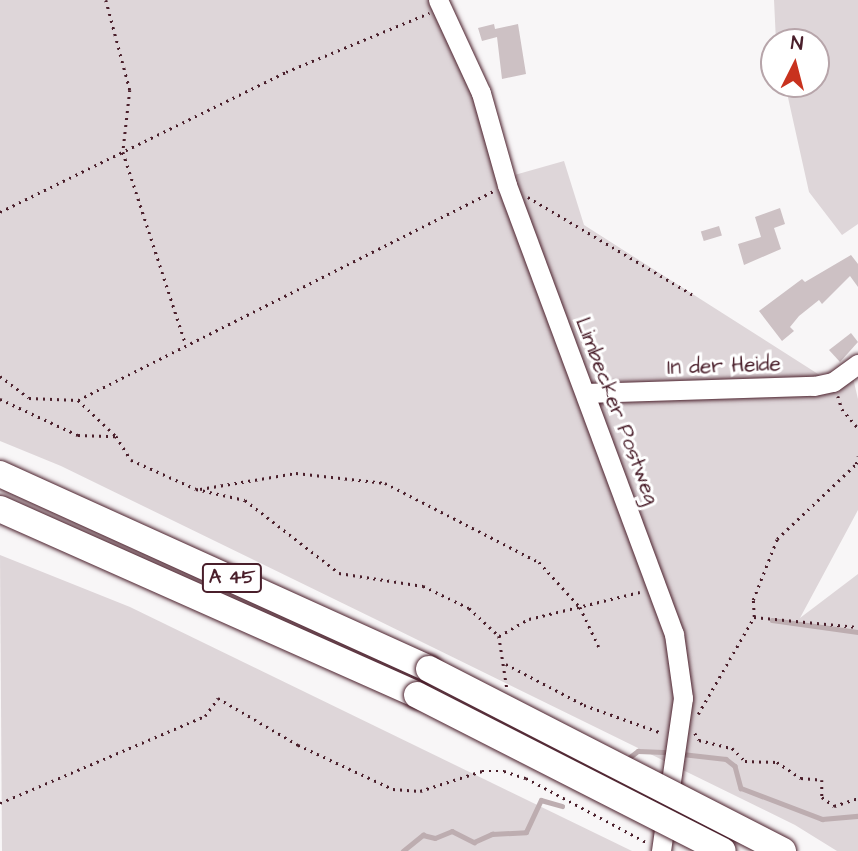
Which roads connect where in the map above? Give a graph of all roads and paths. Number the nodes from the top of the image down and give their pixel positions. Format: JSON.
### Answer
{"nodes":[{"id":1,"x":106,"y":0,"type":"edge"},
{"id":2,"x":439,"y":4,"type":"edge"},
{"id":3,"x":123,"y":152,"type":"junction"},
{"id":4,"x":507,"y":185,"type":"junction"},
{"id":5,"x":0,"y":212,"type":"edge"},
{"id":6,"x":693,"y":295,"type":"dead end"},
{"id":7,"x":185,"y":342,"type":"junction"},
{"id":8,"x":858,"y":364,"type":"edge"},
{"id":9,"x":0,"y":376,"type":"edge"},
{"id":10,"x":833,"y":382,"type":"junction"},
{"id":11,"x":585,"y":393,"type":"junction"},
{"id":12,"x":0,"y":399,"type":"edge"},
{"id":13,"x":78,"y":400,"type":"junction"},
{"id":14,"x":858,"y":428,"type":"edge"},
{"id":15,"x":116,"y":436,"type":"junction"},
{"id":16,"x":858,"y":456,"type":"edge"},
{"id":17,"x":0,"y":474,"type":"edge"},
{"id":18,"x":196,"y":489,"type":"junction"},
{"id":19,"x":0,"y":509,"type":"edge"},
{"id":20,"x":661,"y":587,"type":"junction"},
{"id":21,"x":580,"y":607,"type":"junction"},
{"id":22,"x":754,"y":617,"type":"junction"},
{"id":23,"x":858,"y":627,"type":"edge"},
{"id":24,"x":499,"y":636,"type":"junction"},
{"id":25,"x":599,"y":647,"type":"dead end"},
{"id":26,"x":506,"y":664,"type":"junction"},
{"id":27,"x":508,"y":700,"type":"dead end"},
{"id":28,"x":680,"y":741,"type":"junction"},
{"id":29,"x":507,"y":760,"type":"dead end"},
{"id":30,"x":504,"y":771,"type":"junction"},
{"id":31,"x":858,"y":798,"type":"edge"},
{"id":32,"x":0,"y":803,"type":"edge"},
{"id":33,"x":661,"y":850,"type":"edge"},
{"id":34,"x":723,"y":851,"type":"edge"},
{"id":35,"x":783,"y":851,"type":"edge"}],
"edges":[{"from":1,"to":3,"type":"path"},
{"from":2,"to":3,"type":"path"},
{"from":2,"to":4,"type":"street","name":"Limbecker Postweg"},
{"from":3,"to":5,"type":"path"},
{"from":3,"to":7,"type":"path"},
{"from":4,"to":6,"type":"path"},
{"from":4,"to":7,"type":"path"},
{"from":4,"to":11,"type":"street","name":"Limbecker Postweg"},
{"from":7,"to":13,"type":"path"},
{"from":8,"to":10,"type":"street"},
{"from":9,"to":13,"type":"path"},
{"from":10,"to":11,"type":"street","name":"In der Heide"},
{"from":10,"to":14,"type":"path"},
{"from":11,"to":20,"type":"street","name":"Limbecker Postweg"},
{"from":12,"to":15,"type":"path"},
{"from":13,"to":15,"type":"path"},
{"from":15,"to":18,"type":"path"},
{"from":16,"to":22,"type":"path"},
{"from":17,"to":35,"type":"highway","number":"A 45","bridge":true},
{"from":18,"to":21,"type":"path"},
{"from":18,"to":24,"type":"path"},
{"from":19,"to":34,"type":"highway","number":"A 45","bridge":true},
{"from":20,"to":21,"type":"path"},
{"from":20,"to":28,"type":"street","name":"Limbecker Postweg"},
{"from":21,"to":24,"type":"path"},
{"from":21,"to":25,"type":"path"},
{"from":22,"to":23,"type":"path"},
{"from":22,"to":28,"type":"path"},
{"from":24,"to":26,"type":"path"},
{"from":26,"to":27,"type":"path"},
{"from":26,"to":28,"type":"path"},
{"from":28,"to":31,"type":"path"},
{"from":28,"to":33,"type":"street","name":"Limbecker Postweg"},
{"from":29,"to":30,"type":"path"},
{"from":30,"to":32,"type":"path"},
{"from":30,"to":33,"type":"path"}]}
